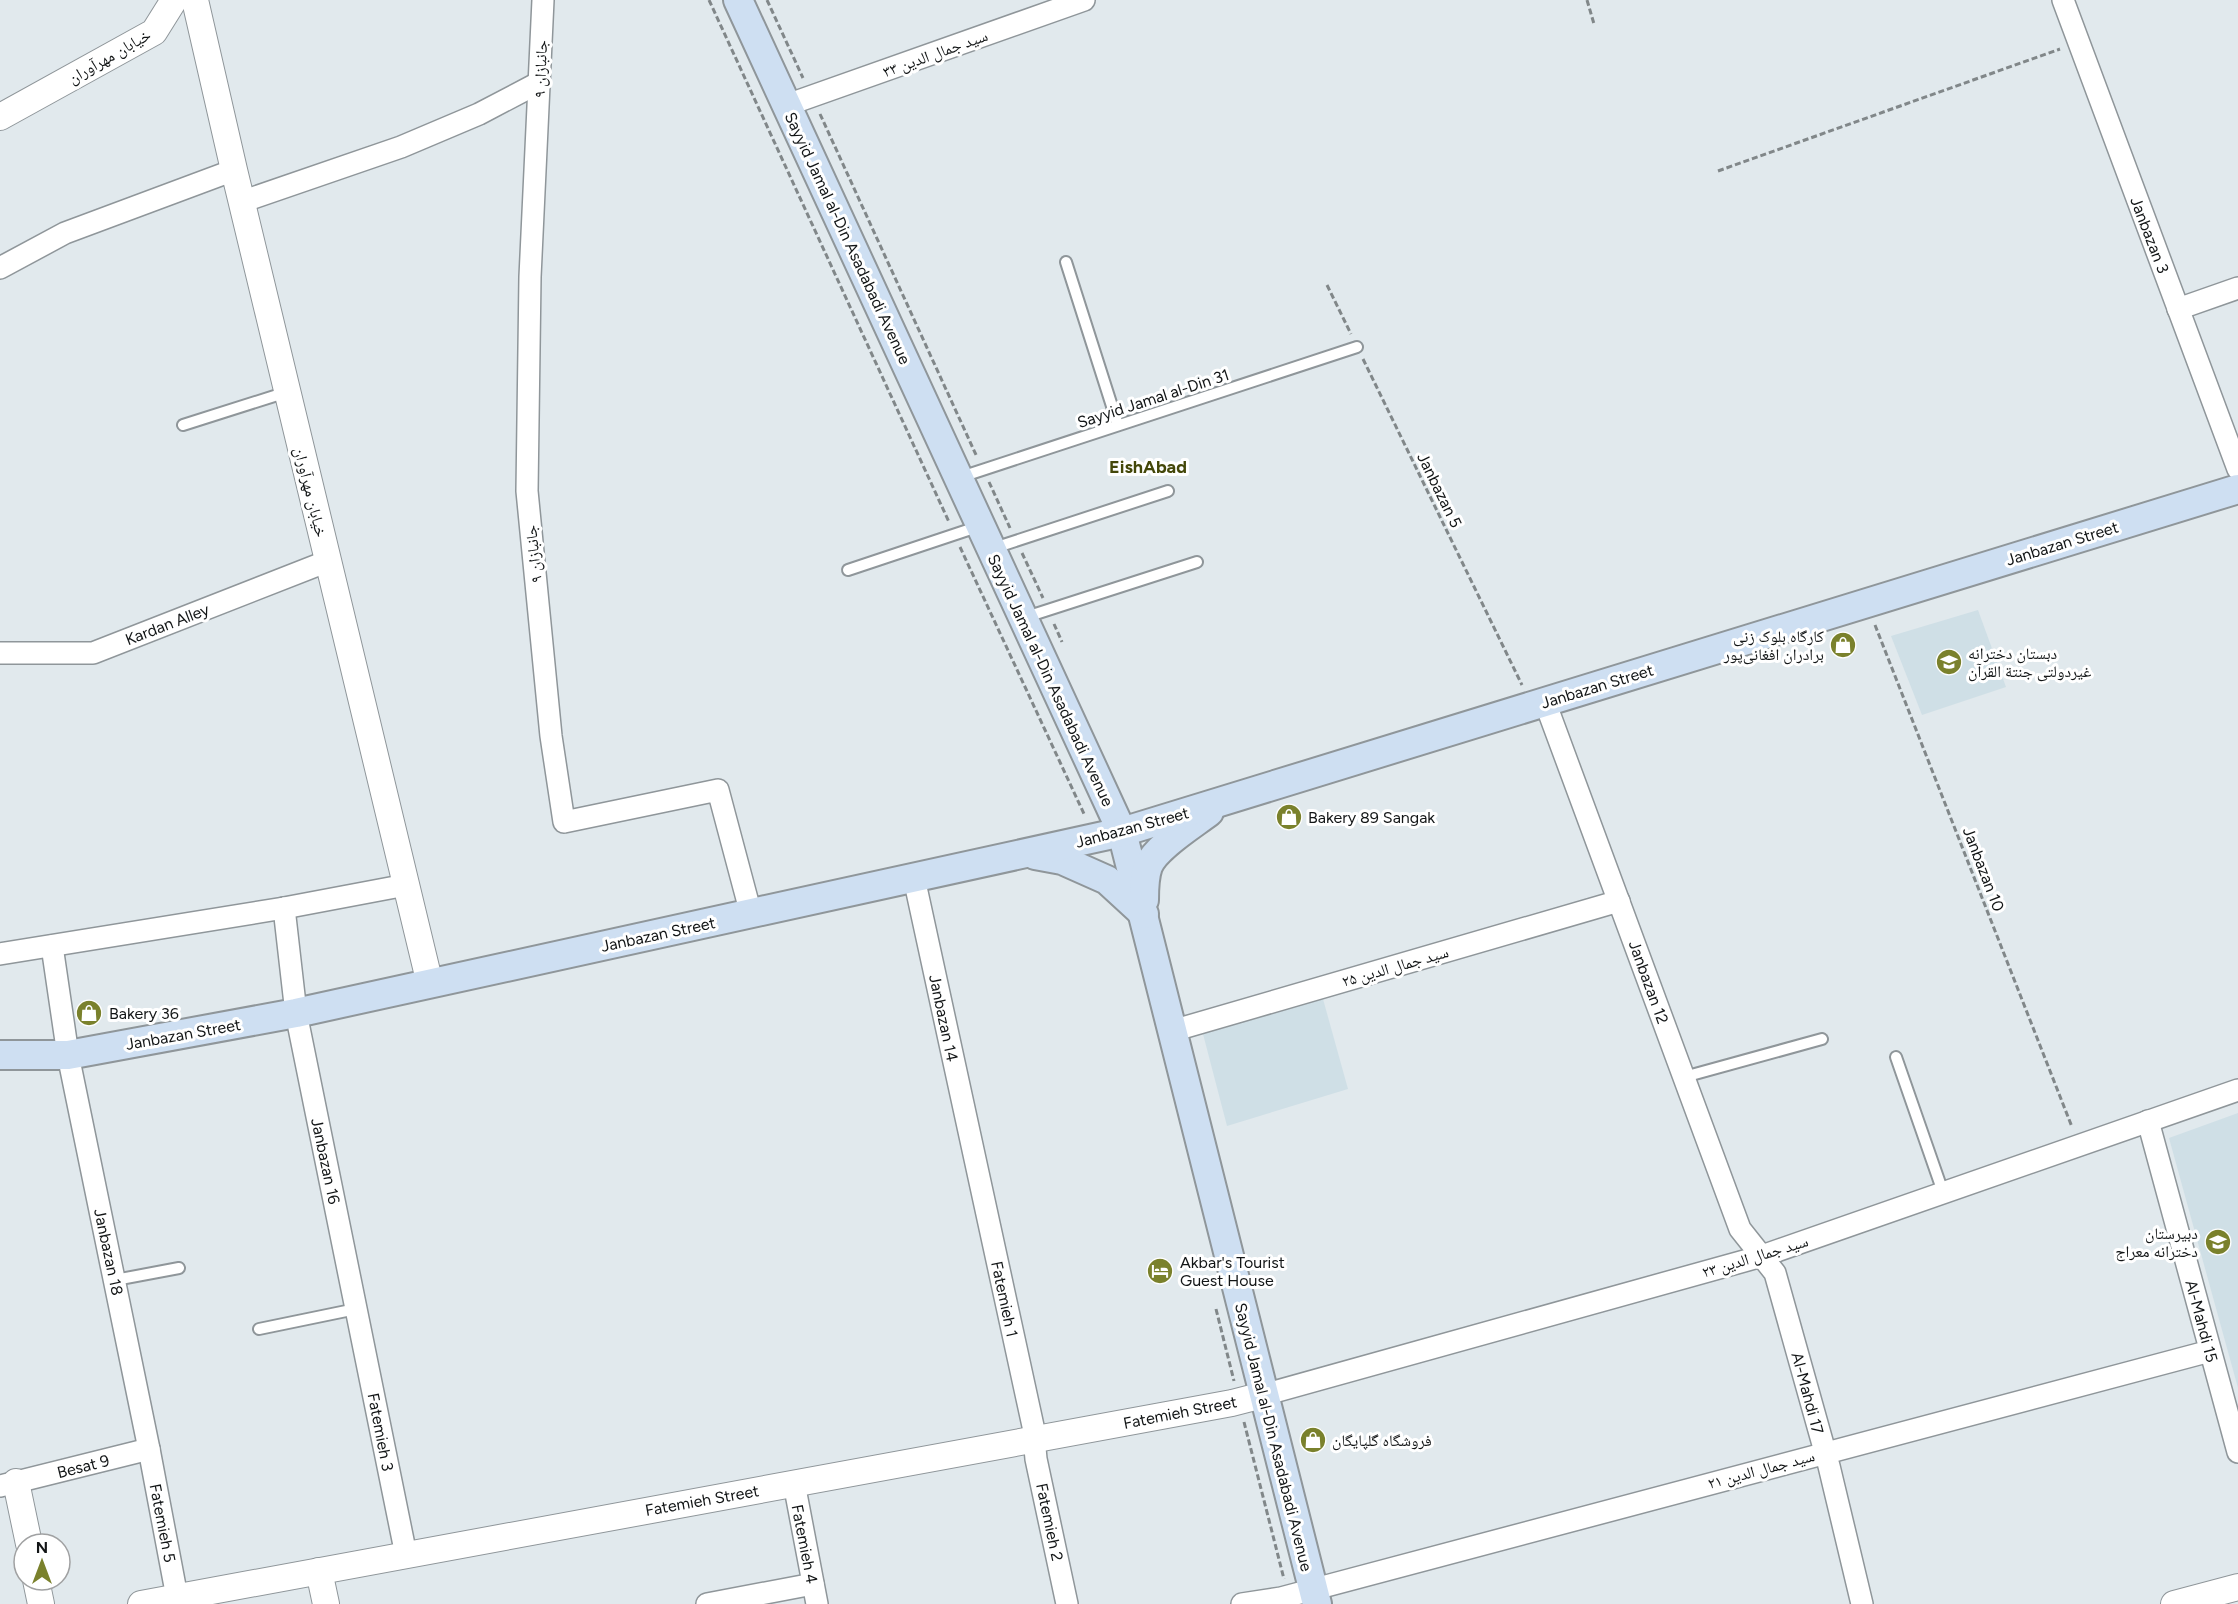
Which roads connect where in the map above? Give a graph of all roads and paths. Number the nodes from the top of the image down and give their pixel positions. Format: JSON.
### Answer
{"nodes":[{"id":1,"x":174,"y":0,"type":"edge"},
{"id":2,"x":195,"y":0,"type":"edge"},
{"id":3,"x":543,"y":0,"type":"edge"},
{"id":4,"x":709,"y":0,"type":"edge"},
{"id":5,"x":738,"y":0,"type":"edge"},
{"id":6,"x":1084,"y":0,"type":"edge"},
{"id":7,"x":1587,"y":0,"type":"edge"},
{"id":8,"x":2062,"y":0,"type":"edge"},
{"id":9,"x":1594,"y":24,"type":"dead end"},
{"id":10,"x":2078,"y":42,"type":"junction"},
{"id":11,"x":540,"y":82,"type":"junction"},
{"id":12,"x":786,"y":105,"type":"junction"},
{"id":13,"x":0,"y":117,"type":"edge"},
{"id":14,"x":234,"y":170,"type":"junction"},
{"id":15,"x":1718,"y":171,"type":"dead end"},
{"id":16,"x":241,"y":202,"type":"junction"},
{"id":17,"x":1066,"y":262,"type":"dead end"},
{"id":18,"x":0,"y":268,"type":"edge"},
{"id":19,"x":1327,"y":285,"type":"dead end"},
{"id":20,"x":2238,"y":288,"type":"edge"},
{"id":21,"x":2178,"y":309,"type":"junction"},
{"id":22,"x":1357,"y":347,"type":"junction"},
{"id":23,"x":287,"y":392,"type":"junction"},
{"id":24,"x":183,"y":425,"type":"dead end"},
{"id":25,"x":1118,"y":425,"type":"junction"},
{"id":26,"x":2238,"y":469,"type":"edge"},
{"id":27,"x":957,"y":478,"type":"junction"},
{"id":28,"x":2238,"y":489,"type":"edge"},
{"id":29,"x":1168,"y":491,"type":"dead end"},
{"id":30,"x":975,"y":536,"type":"junction"},
{"id":31,"x":328,"y":561,"type":"junction"},
{"id":32,"x":1197,"y":562,"type":"dead end"},
{"id":33,"x":848,"y":570,"type":"dead end"},
{"id":34,"x":1866,"y":603,"type":"junction"},
{"id":35,"x":1023,"y":618,"type":"junction"},
{"id":36,"x":0,"y":653,"type":"edge"},
{"id":37,"x":1539,"y":704,"type":"junction"},
{"id":38,"x":1222,"y":801,"type":"junction"},
{"id":39,"x":1109,"y":835,"type":"junction"},
{"id":40,"x":1025,"y":854,"type":"junction"},
{"id":41,"x":914,"y":878,"type":"junction"},
{"id":42,"x":406,"y":885,"type":"junction"},
{"id":43,"x":1619,"y":901,"type":"junction"},
{"id":44,"x":284,"y":908,"type":"junction"},
{"id":45,"x":751,"y":914,"type":"junction"},
{"id":46,"x":1144,"y":914,"type":"junction"},
{"id":47,"x":52,"y":946,"type":"junction"},
{"id":48,"x":0,"y":954,"type":"edge"},
{"id":49,"x":430,"y":984,"type":"junction"},
{"id":50,"x":296,"y":1013,"type":"junction"},
{"id":51,"x":1172,"y":1031,"type":"junction"},
{"id":52,"x":1822,"y":1039,"type":"dead end"},
{"id":53,"x":0,"y":1055,"type":"edge"},
{"id":54,"x":68,"y":1055,"type":"junction"},
{"id":55,"x":1896,"y":1057,"type":"dead end"},
{"id":56,"x":1684,"y":1077,"type":"junction"},
{"id":57,"x":2238,"y":1090,"type":"edge"},
{"id":58,"x":2148,"y":1121,"type":"junction"},
{"id":59,"x":2079,"y":1144,"type":"junction"},
{"id":60,"x":975,"y":1159,"type":"joint"},
{"id":61,"x":1943,"y":1192,"type":"junction"},
{"id":62,"x":1762,"y":1257,"type":"junction"},
{"id":63,"x":179,"y":1268,"type":"dead end"},
{"id":64,"x":115,"y":1280,"type":"junction"},
{"id":65,"x":1214,"y":1299,"type":"dead end"},
{"id":66,"x":356,"y":1309,"type":"junction"},
{"id":67,"x":259,"y":1329,"type":"dead end"},
{"id":68,"x":2210,"y":1350,"type":"junction"},
{"id":69,"x":1251,"y":1398,"type":"junction"},
{"id":70,"x":1034,"y":1439,"type":"junction"},
{"id":71,"x":149,"y":1449,"type":"junction"},
{"id":72,"x":2238,"y":1452,"type":"edge"},
{"id":73,"x":1825,"y":1453,"type":"junction"},
{"id":74,"x":8,"y":1484,"type":"edge"},
{"id":75,"x":794,"y":1484,"type":"junction"},
{"id":76,"x":25,"y":1532,"type":"edge"},
{"id":77,"x":406,"y":1555,"type":"junction"},
{"id":78,"x":319,"y":1571,"type":"junction"},
{"id":79,"x":2238,"y":1587,"type":"edge"},
{"id":80,"x":815,"y":1594,"type":"edge"},
{"id":81,"x":1306,"y":1596,"type":"edge"},
{"id":82,"x":177,"y":1597,"type":"junction"},
{"id":83,"x":141,"y":1604,"type":"edge"},
{"id":84,"x":326,"y":1604,"type":"edge"},
{"id":85,"x":707,"y":1604,"type":"edge"},
{"id":86,"x":1067,"y":1604,"type":"edge"},
{"id":87,"x":1242,"y":1604,"type":"edge"},
{"id":88,"x":1862,"y":1604,"type":"edge"},
{"id":89,"x":2174,"y":1604,"type":"edge"}],
"edges":[{"from":1,"to":13,"type":"street","name":"خیابان مهرآوران"},
{"from":2,"to":14,"type":"street","name":"خیابان مهرآوران"},
{"from":3,"to":11,"type":"street","name":"جانبازان ۹"},
{"from":4,"to":30,"type":"path"},
{"from":5,"to":12,"type":"main road","name":"Sayyid Jamal al-Din Asadabadi Avenue"},
{"from":6,"to":12,"type":"street","name":"سید جمال الدین ۳۳"},
{"from":7,"to":9,"type":"path"},
{"from":8,"to":10,"type":"street","name":"Janbazan 3"},
{"from":10,"to":15,"type":"path"},
{"from":10,"to":21,"type":"street","name":"Janbazan 3"},
{"from":11,"to":16,"type":"street"},
{"from":11,"to":45,"type":"street","name":"جانبازان ۹"},
{"from":12,"to":27,"type":"main road","name":"Sayyid Jamal al-Din Asadabadi Avenue"},
{"from":14,"to":16,"type":"street","name":"خیابان مهرآوران"},
{"from":14,"to":18,"type":"street"},
{"from":16,"to":23,"type":"street","name":"خیابان مهرآوران"},
{"from":17,"to":25,"type":"lane"},
{"from":19,"to":22,"type":"path","name":"Janbazan 5"},
{"from":20,"to":21,"type":"street"},
{"from":21,"to":26,"type":"street","name":"Janbazan 3"},
{"from":22,"to":25,"type":"lane","name":"Sayyid Jamal al-Din 31"},
{"from":22,"to":37,"type":"path","name":"Janbazan 5"},
{"from":23,"to":24,"type":"lane"},
{"from":23,"to":31,"type":"street","name":"خیابان مهرآوران"},
{"from":25,"to":27,"type":"lane","name":"Sayyid Jamal al-Din 31"},
{"from":27,"to":30,"type":"main road","name":"Sayyid Jamal al-Din Asadabadi Avenue"},
{"from":28,"to":34,"type":"main road","name":"Janbazan Street"},
{"from":29,"to":30,"type":"lane"},
{"from":30,"to":33,"type":"lane"},
{"from":30,"to":35,"type":"main road","name":"Sayyid Jamal al-Din Asadabadi Avenue"},
{"from":30,"to":39,"type":"path"},
{"from":31,"to":36,"type":"street","name":"Kardan Alley"},
{"from":31,"to":42,"type":"street","name":"خیابان مهرآوران"},
{"from":32,"to":35,"type":"lane"},
{"from":34,"to":37,"type":"main road","name":"Janbazan Street"},
{"from":34,"to":59,"type":"path","name":"Janbazan 10"},
{"from":35,"to":39,"type":"main road","name":"Sayyid Jamal al-Din Asadabadi Avenue"},
{"from":37,"to":38,"type":"main road","name":"Janbazan Street"},
{"from":37,"to":43,"type":"street","name":"Janbazan 12"},
{"from":38,"to":39,"type":"main road","name":"Janbazan Street"},
{"from":38,"to":46,"type":"main road"},
{"from":39,"to":40,"type":"main road","name":"Janbazan Street"},
{"from":39,"to":46,"type":"main road","name":"Sayyid Jamal al-Din Asadabadi Avenue"},
{"from":40,"to":41,"type":"main road","name":"Janbazan Street"},
{"from":40,"to":46,"type":"main road"},
{"from":41,"to":45,"type":"main road","name":"Janbazan Street"},
{"from":41,"to":60,"type":"street","name":"Janbazan 14"},
{"from":42,"to":44,"type":"street"},
{"from":42,"to":49,"type":"street","name":"خیابان مهرآوران"},
{"from":43,"to":51,"type":"street","name":"سید جمال الدین ۲۵"},
{"from":43,"to":56,"type":"street","name":"Janbazan 12"},
{"from":44,"to":47,"type":"street"},
{"from":44,"to":50,"type":"street","name":"Janbazan 16"},
{"from":45,"to":49,"type":"main road","name":"Janbazan Street"},
{"from":46,"to":51,"type":"main road","name":"Sayyid Jamal al-Din Asadabadi Avenue"},
{"from":47,"to":48,"type":"street"},
{"from":47,"to":54,"type":"street","name":"Janbazan 18"},
{"from":49,"to":50,"type":"main road","name":"Janbazan Street"},
{"from":50,"to":54,"type":"main road","name":"Janbazan Street"},
{"from":50,"to":66,"type":"street","name":"Janbazan 16"},
{"from":51,"to":69,"type":"main road","name":"Sayyid Jamal al-Din Asadabadi Avenue"},
{"from":52,"to":56,"type":"lane"},
{"from":53,"to":54,"type":"main road","name":"Janbazan Street"},
{"from":54,"to":64,"type":"street","name":"Janbazan 18"},
{"from":55,"to":61,"type":"lane"},
{"from":56,"to":62,"type":"street","name":"Janbazan 12"},
{"from":57,"to":58,"type":"street","name":"سید جمال الدین ۲۳"},
{"from":58,"to":59,"type":"street","name":"سید جمال الدین ۲۳"},
{"from":58,"to":68,"type":"street","name":"Al-Mahdi 15"},
{"from":59,"to":61,"type":"street","name":"سید جمال الدین ۲۳"},
{"from":60,"to":70,"type":"street","name":"Fatemieh 1"},
{"from":61,"to":62,"type":"street","name":"سید جمال الدین ۲۳"},
{"from":62,"to":69,"type":"street","name":"سید جمال الدین ۲۳"},
{"from":62,"to":73,"type":"street","name":"Al-Mahdi 17"},
{"from":63,"to":64,"type":"lane"},
{"from":64,"to":71,"type":"street","name":"Janbazan 18"},
{"from":65,"to":69,"type":"path"},
{"from":66,"to":67,"type":"lane"},
{"from":66,"to":77,"type":"street","name":"Fatemieh 3"},
{"from":68,"to":72,"type":"street","name":"Al-Mahdi 15"},
{"from":68,"to":73,"type":"street","name":"سید جمال الدین ۲۱"},
{"from":69,"to":70,"type":"street","name":"Fatemieh Street"},
{"from":69,"to":81,"type":"main road","name":"Sayyid Jamal al-Din Asadabadi Avenue"},
{"from":69,"to":81,"type":"path"},
{"from":70,"to":75,"type":"street","name":"Fatemieh Street"},
{"from":70,"to":86,"type":"street","name":"Fatemieh 2"},
{"from":71,"to":74,"type":"street","name":"Besat 9"},
{"from":71,"to":82,"type":"street","name":"Fatemieh 5"},
{"from":73,"to":81,"type":"street","name":"سید جمال الدین ۲۱"},
{"from":73,"to":88,"type":"street","name":"Al-Mahdi 17"},
{"from":74,"to":76,"type":"street"},
{"from":75,"to":77,"type":"street","name":"Fatemieh Street"},
{"from":75,"to":80,"type":"street","name":"Fatemieh 4"},
{"from":77,"to":78,"type":"street","name":"Fatemieh Street"},
{"from":78,"to":82,"type":"street","name":"Fatemieh Street"},
{"from":78,"to":84,"type":"street"},
{"from":79,"to":89,"type":"street"},
{"from":80,"to":85,"type":"street"},
{"from":81,"to":87,"type":"street","name":"سید جمال الدین ۲۱"},
{"from":82,"to":83,"type":"street","name":"Fatemieh Street"}]}
